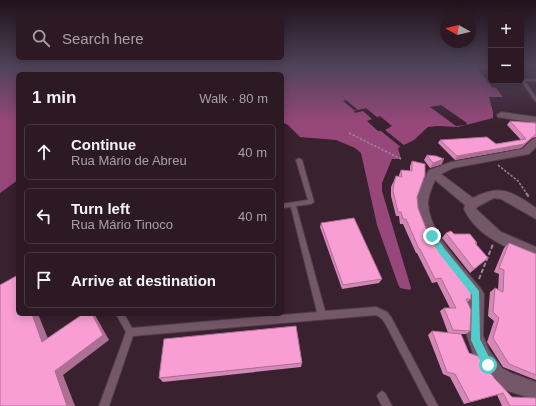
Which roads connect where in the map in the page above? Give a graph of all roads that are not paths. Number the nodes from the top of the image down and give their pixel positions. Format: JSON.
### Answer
{"nodes":[{"id":1,"x":526,"y":86,"type":"edge"},
{"id":2,"x":536,"y":100,"type":"edge"},
{"id":3,"x":501,"y":115,"type":"dead end"},
{"id":4,"x":536,"y":120,"type":"edge"},
{"id":5,"x":536,"y":141,"type":"edge"},
{"id":6,"x":525,"y":152,"type":"junction"},
{"id":7,"x":536,"y":157,"type":"edge"},
{"id":8,"x":299,"y":160,"type":"dead end"},
{"id":9,"x":433,"y":173,"type":"junction"},
{"id":10,"x":472,"y":204,"type":"junction"},
{"id":11,"x":293,"y":205,"type":"junction"},
{"id":12,"x":284,"y":206,"type":"edge"},
{"id":13,"x":536,"y":214,"type":"edge"},
{"id":14,"x":536,"y":253,"type":"edge"},
{"id":15,"x":121,"y":316,"type":"edge"},
{"id":16,"x":322,"y":316,"type":"junction"},
{"id":17,"x":130,"y":332,"type":"junction"},
{"id":18,"x":536,"y":391,"type":"edge"},
{"id":19,"x":382,"y":396,"type":"dead end"},
{"id":20,"x":104,"y":406,"type":"edge"},
{"id":21,"x":387,"y":406,"type":"edge"},
{"id":22,"x":433,"y":406,"type":"edge"}],
"edges":[{"from":1,"to":2,"type":"lane"},
{"from":3,"to":4,"type":"street"},
{"from":5,"to":6,"type":"street"},
{"from":6,"to":7,"type":"street"},
{"from":6,"to":9,"type":"street"},
{"from":8,"to":11,"type":"lane"},
{"from":9,"to":10,"type":"street"},
{"from":9,"to":18,"type":"street"},
{"from":10,"to":13,"type":"street"},
{"from":10,"to":14,"type":"street"},
{"from":11,"to":12,"type":"lane"},
{"from":11,"to":16,"type":"lane"},
{"from":15,"to":17,"type":"lane"},
{"from":16,"to":17,"type":"lane"},
{"from":16,"to":22,"type":"lane"},
{"from":17,"to":20,"type":"lane"},
{"from":19,"to":21,"type":"lane"}]}
